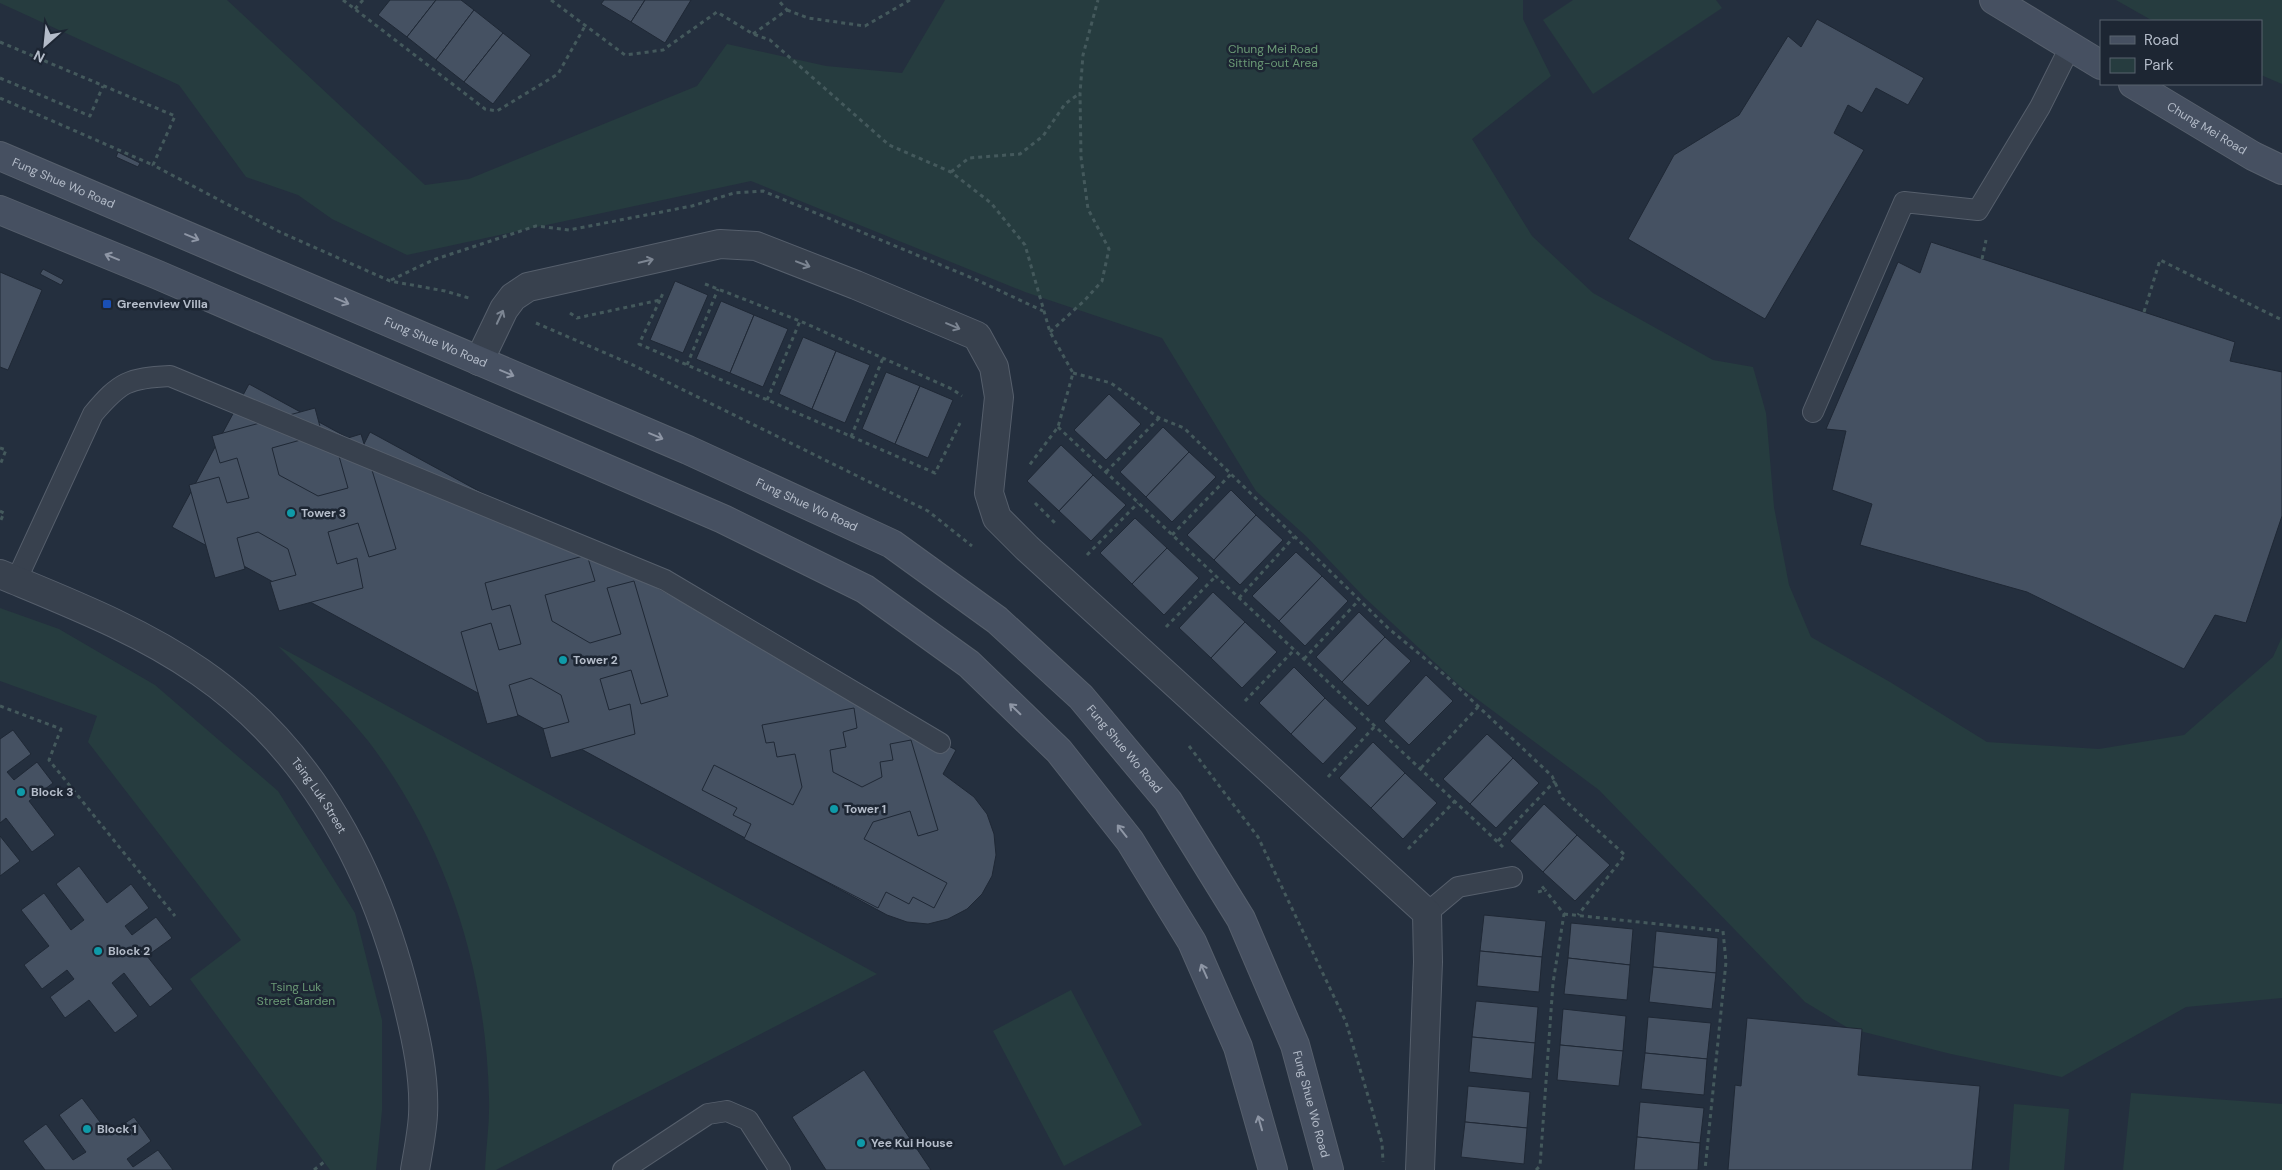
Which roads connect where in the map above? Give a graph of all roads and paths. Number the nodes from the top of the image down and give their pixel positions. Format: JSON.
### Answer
{"nodes":[{"id":1,"x":343,"y":0,"type":"edge"},
{"id":2,"x":363,"y":0,"type":"edge"},
{"id":3,"x":551,"y":0,"type":"edge"},
{"id":4,"x":778,"y":0,"type":"edge"},
{"id":5,"x":910,"y":0,"type":"edge"},
{"id":6,"x":1098,"y":0,"type":"edge"},
{"id":7,"x":1994,"y":0,"type":"edge"},
{"id":8,"x":354,"y":9,"type":"junction"},
{"id":9,"x":787,"y":10,"type":"junction"},
{"id":10,"x":586,"y":26,"type":"junction"},
{"id":11,"x":753,"y":34,"type":"junction"},
{"id":12,"x":0,"y":42,"type":"edge"},
{"id":13,"x":2070,"y":47,"type":"junction"},
{"id":14,"x":2100,"y":64,"type":"edge"},
{"id":15,"x":0,"y":78,"type":"edge"},
{"id":16,"x":2135,"y":85,"type":"edge"},
{"id":17,"x":103,"y":86,"type":"junction"},
{"id":18,"x":1080,"y":93,"type":"junction"},
{"id":19,"x":0,"y":98,"type":"edge"},
{"id":20,"x":160,"y":110,"type":"dead end"},
{"id":21,"x":0,"y":156,"type":"edge"},
{"id":22,"x":153,"y":165,"type":"dead end"},
{"id":23,"x":2282,"y":170,"type":"edge"},
{"id":24,"x":951,"y":172,"type":"junction"},
{"id":25,"x":0,"y":210,"type":"edge"},
{"id":26,"x":1986,"y":240,"type":"dead end"},
{"id":27,"x":1982,"y":259,"type":"dead end"},
{"id":28,"x":702,"y":282,"type":"dead end"},
{"id":29,"x":718,"y":289,"type":"junction"},
{"id":30,"x":663,"y":291,"type":"dead end"},
{"id":31,"x":660,"y":300,"type":"junction"},
{"id":32,"x":569,"y":312,"type":"dead end"},
{"id":33,"x":2144,"y":312,"type":"dead end"},
{"id":34,"x":2282,"y":320,"type":"edge"},
{"id":35,"x":800,"y":321,"type":"junction"},
{"id":36,"x":1050,"y":332,"type":"junction"},
{"id":37,"x":883,"y":358,"type":"junction"},
{"id":38,"x":479,"y":361,"type":"junction"},
{"id":39,"x":687,"y":365,"type":"junction"},
{"id":40,"x":1074,"y":373,"type":"junction"},
{"id":41,"x":964,"y":398,"type":"dead end"},
{"id":42,"x":767,"y":400,"type":"junction"},
{"id":43,"x":1813,"y":412,"type":"dead end"},
{"id":44,"x":1159,"y":418,"type":"junction"},
{"id":45,"x":962,"y":420,"type":"dead end"},
{"id":46,"x":1058,"y":427,"type":"junction"},
{"id":47,"x":851,"y":436,"type":"junction"},
{"id":48,"x":0,"y":448,"type":"edge"},
{"id":49,"x":0,"y":464,"type":"edge"},
{"id":50,"x":992,"y":465,"type":"junction"},
{"id":51,"x":1106,"y":472,"type":"junction"},
{"id":52,"x":1231,"y":474,"type":"junction"},
{"id":53,"x":1016,"y":484,"type":"junction"},
{"id":54,"x":1138,"y":503,"type":"junction"},
{"id":55,"x":0,"y":511,"type":"edge"},
{"id":56,"x":0,"y":522,"type":"edge"},
{"id":57,"x":1061,"y":529,"type":"dead end"},
{"id":58,"x":1172,"y":535,"type":"junction"},
{"id":59,"x":1294,"y":537,"type":"junction"},
{"id":60,"x":1081,"y":549,"type":"dead end"},
{"id":61,"x":1087,"y":555,"type":"junction"},
{"id":62,"x":1094,"y":561,"type":"dead end"},
{"id":63,"x":1216,"y":576,"type":"junction"},
{"id":64,"x":8,"y":577,"type":"edge"},
{"id":65,"x":1239,"y":598,"type":"junction"},
{"id":66,"x":1359,"y":600,"type":"junction"},
{"id":67,"x":1163,"y":629,"type":"dead end"},
{"id":68,"x":1294,"y":650,"type":"junction"},
{"id":69,"x":1304,"y":659,"type":"junction"},
{"id":70,"x":1242,"y":705,"type":"dead end"},
{"id":71,"x":0,"y":706,"type":"edge"},
{"id":72,"x":1478,"y":707,"type":"junction"},
{"id":73,"x":1375,"y":726,"type":"junction"},
{"id":74,"x":940,"y":743,"type":"dead end"},
{"id":75,"x":1421,"y":768,"type":"junction"},
{"id":76,"x":1554,"y":781,"type":"junction"},
{"id":77,"x":1322,"y":783,"type":"dead end"},
{"id":78,"x":1455,"y":801,"type":"junction"},
{"id":79,"x":1498,"y":841,"type":"junction"},
{"id":80,"x":1504,"y":848,"type":"dead end"},
{"id":81,"x":1404,"y":854,"type":"dead end"},
{"id":82,"x":1512,"y":877,"type":"dead end"},
{"id":83,"x":1535,"y":878,"type":"dead end"},
{"id":84,"x":1545,"y":890,"type":"junction"},
{"id":85,"x":1536,"y":893,"type":"dead end"},
{"id":86,"x":1427,"y":913,"type":"junction"},
{"id":87,"x":1564,"y":914,"type":"junction"},
{"id":88,"x":1578,"y":915,"type":"junction"},
{"id":89,"x":174,"y":916,"type":"dead end"},
{"id":90,"x":324,"y":1162,"type":"dead end"},
{"id":91,"x":314,"y":1170,"type":"edge"},
{"id":92,"x":415,"y":1170,"type":"edge"},
{"id":93,"x":623,"y":1170,"type":"edge"},
{"id":94,"x":780,"y":1170,"type":"edge"},
{"id":95,"x":1273,"y":1170,"type":"edge"},
{"id":96,"x":1329,"y":1170,"type":"edge"},
{"id":97,"x":1420,"y":1170,"type":"edge"},
{"id":98,"x":1536,"y":1170,"type":"edge"},
{"id":99,"x":1705,"y":1170,"type":"edge"}],
"edges":[{"from":1,"to":8,"type":"path"},
{"from":2,"to":8,"type":"path"},
{"from":3,"to":10,"type":"path"},
{"from":4,"to":9,"type":"path"},
{"from":5,"to":9,"type":"path"},
{"from":6,"to":18,"type":"path"},
{"from":7,"to":13,"type":"main road"},
{"from":8,"to":10,"type":"path"},
{"from":9,"to":11,"type":"path"},
{"from":10,"to":11,"type":"path"},
{"from":11,"to":24,"type":"path"},
{"from":12,"to":17,"type":"path"},
{"from":13,"to":14,"type":"main road"},
{"from":13,"to":43,"type":"lane"},
{"from":15,"to":17,"type":"path"},
{"from":16,"to":23,"type":"main road","name":"Chung Mei Road"},
{"from":17,"to":20,"type":"path"},
{"from":18,"to":24,"type":"path"},
{"from":18,"to":36,"type":"path"},
{"from":19,"to":22,"type":"path"},
{"from":21,"to":38,"type":"main road","name":"Fung Shue Wo Road","one_way":true},
{"from":24,"to":36,"type":"path"},
{"from":95,"to":25,"type":"main road","one_way":true},
{"from":26,"to":27,"type":"path"},
{"from":28,"to":29,"type":"path"},
{"from":29,"to":35,"type":"path"},
{"from":29,"to":39,"type":"path"},
{"from":30,"to":31,"type":"path"},
{"from":31,"to":32,"type":"path"},
{"from":31,"to":39,"type":"path"},
{"from":33,"to":34,"type":"path"},
{"from":35,"to":37,"type":"path"},
{"from":35,"to":42,"type":"path"},
{"from":36,"to":40,"type":"path"},
{"from":37,"to":41,"type":"path"},
{"from":37,"to":47,"type":"path"},
{"from":38,"to":50,"type":"street","one_way":true},
{"from":38,"to":96,"type":"main road","name":"Fung Shue Wo Road","one_way":true},
{"from":39,"to":42,"type":"path"},
{"from":40,"to":44,"type":"path"},
{"from":40,"to":46,"type":"path"},
{"from":42,"to":47,"type":"path"},
{"from":44,"to":51,"type":"path"},
{"from":44,"to":52,"type":"path"},
{"from":45,"to":47,"type":"path"},
{"from":46,"to":51,"type":"path"},
{"from":46,"to":53,"type":"path"},
{"from":48,"to":49,"type":"path"},
{"from":50,"to":53,"type":"path"},
{"from":50,"to":86,"type":"street"},
{"from":51,"to":54,"type":"path"},
{"from":52,"to":58,"type":"path"},
{"from":52,"to":59,"type":"path"},
{"from":53,"to":57,"type":"path"},
{"from":54,"to":58,"type":"path"},
{"from":54,"to":61,"type":"path"},
{"from":55,"to":56,"type":"path"},
{"from":58,"to":63,"type":"path"},
{"from":59,"to":65,"type":"path"},
{"from":59,"to":66,"type":"path"},
{"from":60,"to":61,"type":"path"},
{"from":61,"to":62,"type":"path"},
{"from":63,"to":65,"type":"path"},
{"from":63,"to":67,"type":"path"},
{"from":64,"to":74,"type":"lane"},
{"from":64,"to":92,"type":"street","name":"Tsing Luk Street"},
{"from":65,"to":68,"type":"path"},
{"from":66,"to":69,"type":"path"},
{"from":66,"to":72,"type":"path"},
{"from":68,"to":69,"type":"path"},
{"from":68,"to":70,"type":"path"},
{"from":69,"to":73,"type":"path"},
{"from":71,"to":89,"type":"path"},
{"from":72,"to":75,"type":"path"},
{"from":72,"to":76,"type":"path"},
{"from":73,"to":75,"type":"path"},
{"from":73,"to":77,"type":"path"},
{"from":75,"to":78,"type":"path"},
{"from":76,"to":79,"type":"path"},
{"from":76,"to":88,"type":"path"},
{"from":78,"to":79,"type":"path"},
{"from":78,"to":81,"type":"path"},
{"from":79,"to":80,"type":"path"},
{"from":82,"to":86,"type":"lane"},
{"from":83,"to":84,"type":"path"},
{"from":84,"to":85,"type":"path"},
{"from":84,"to":87,"type":"path"},
{"from":86,"to":97,"type":"street"},
{"from":87,"to":88,"type":"path"},
{"from":87,"to":98,"type":"path"},
{"from":88,"to":99,"type":"path"},
{"from":90,"to":91,"type":"path"},
{"from":93,"to":94,"type":"lane"}]}
